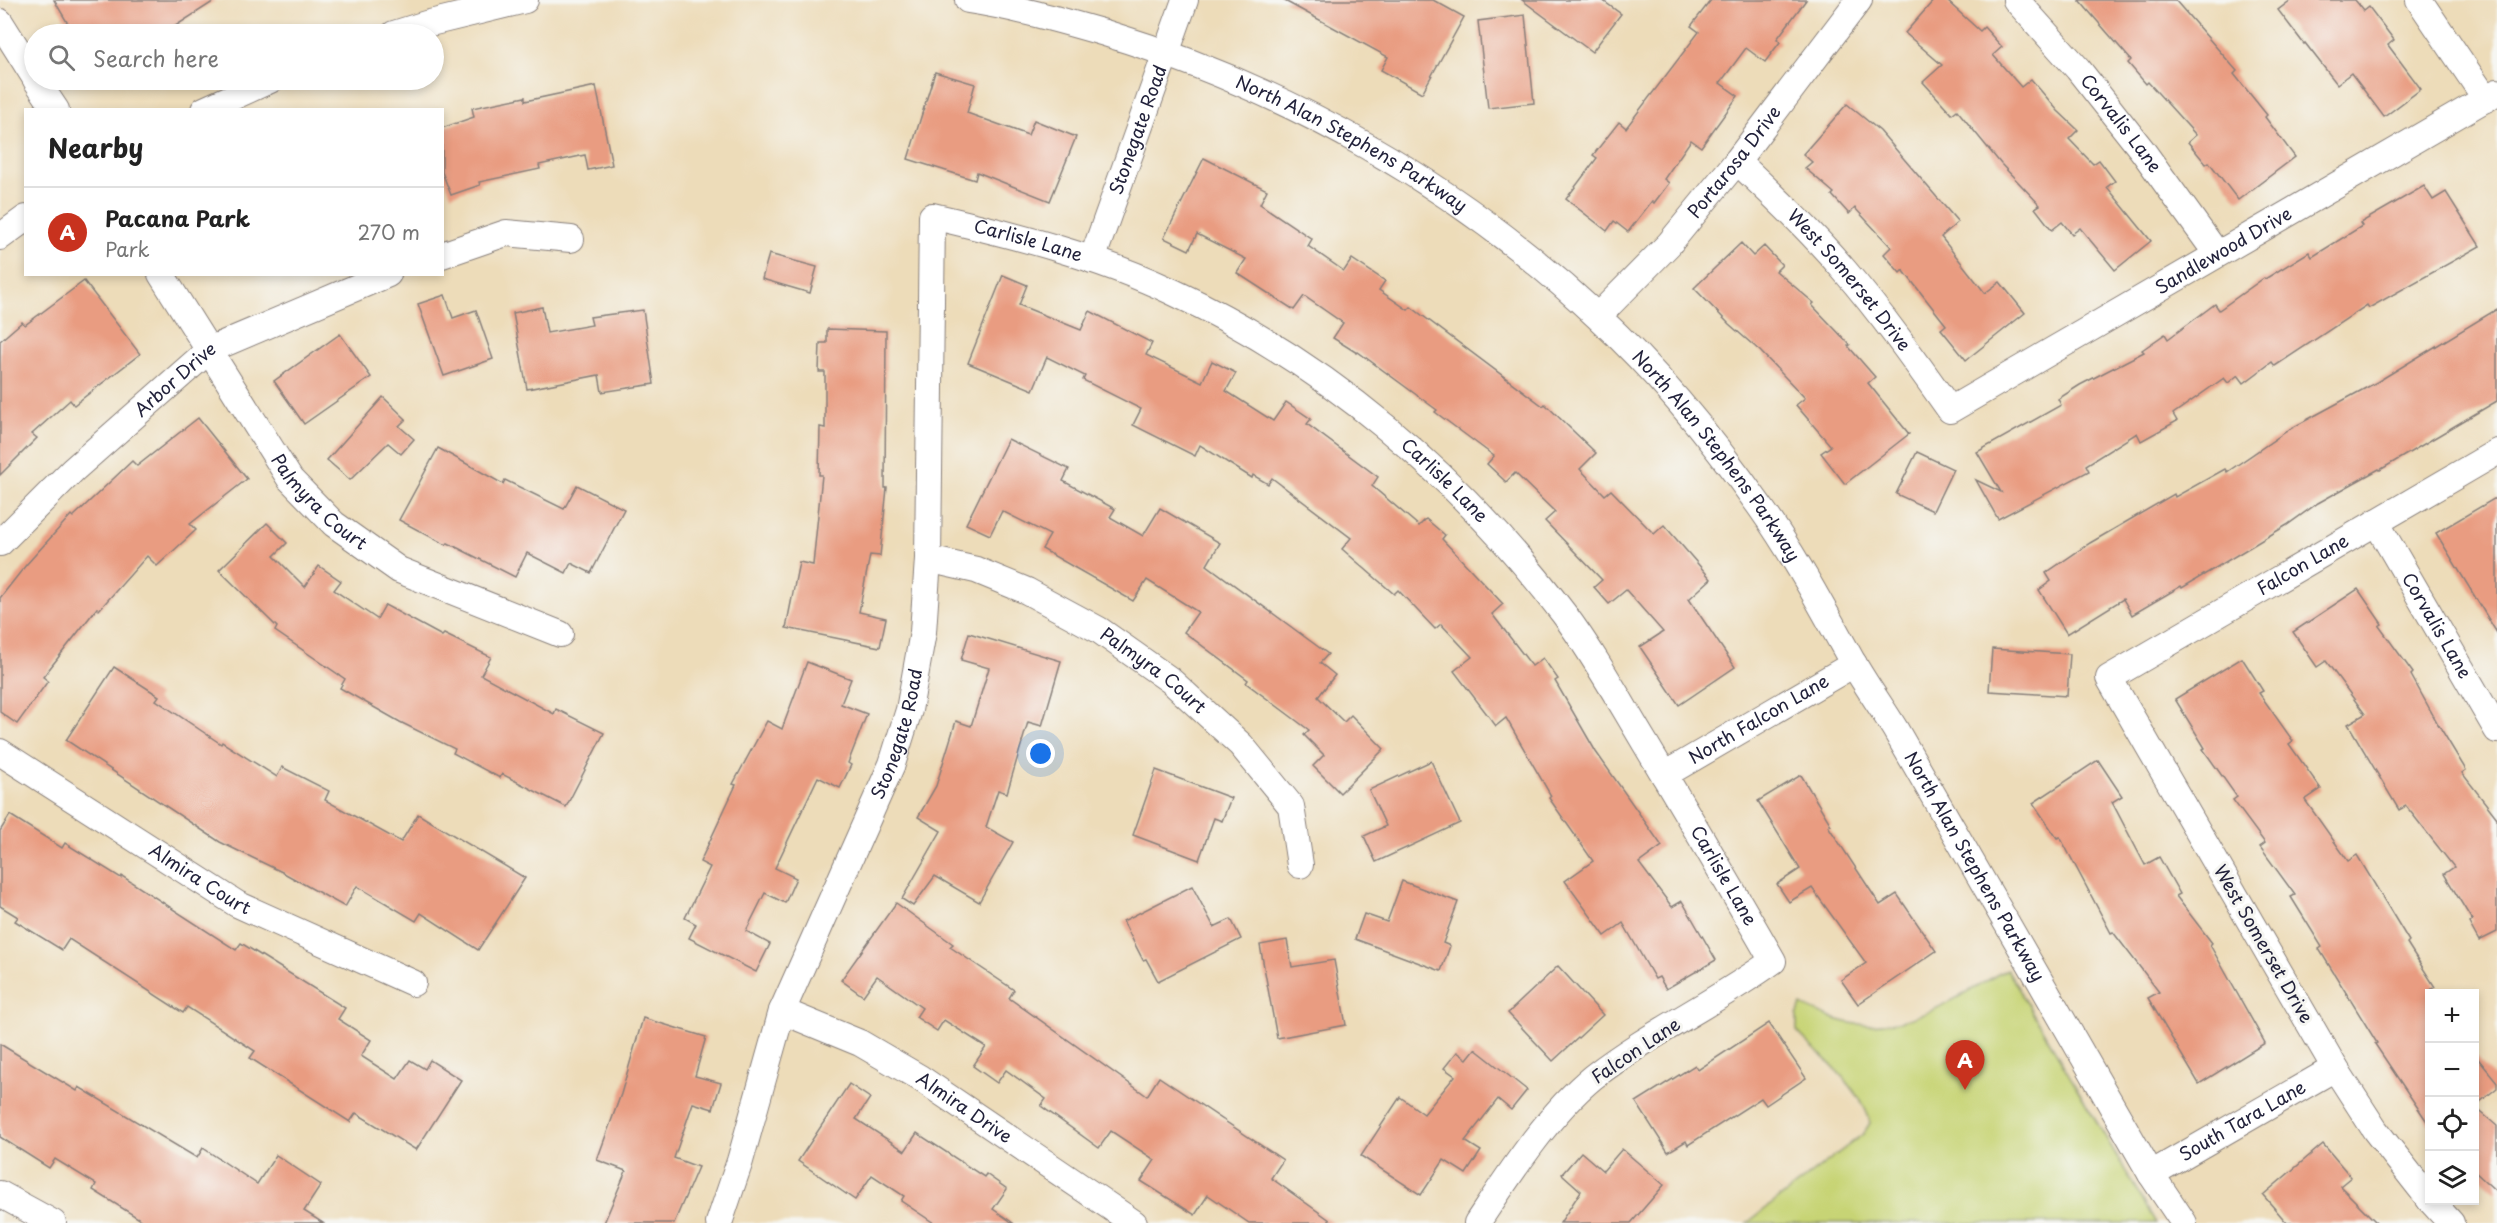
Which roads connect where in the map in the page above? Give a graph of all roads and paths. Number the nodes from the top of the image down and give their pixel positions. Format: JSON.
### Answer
{"nodes":[{"id":1,"x":525,"y":0,"type":"edge"},
{"id":2,"x":968,"y":0,"type":"edge"},
{"id":3,"x":1185,"y":0,"type":"edge"},
{"id":4,"x":1859,"y":0,"type":"edge"},
{"id":5,"x":2016,"y":0,"type":"edge"},
{"id":6,"x":2419,"y":0,"type":"edge"},
{"id":7,"x":0,"y":22,"type":"edge"},
{"id":8,"x":426,"y":24,"type":"edge"},
{"id":9,"x":1166,"y":52,"type":"junction"},
{"id":10,"x":24,"y":60,"type":"edge"},
{"id":11,"x":43,"y":90,"type":"edge"},
{"id":12,"x":248,"y":90,"type":"edge"},
{"id":13,"x":2492,"y":96,"type":"edge"},
{"id":14,"x":55,"y":108,"type":"edge"},
{"id":15,"x":208,"y":108,"type":"edge"},
{"id":16,"x":1737,"y":161,"type":"junction"},
{"id":17,"x":932,"y":216,"type":"joint"},
{"id":18,"x":24,"y":220,"type":"edge"},
{"id":19,"x":0,"y":237,"type":"edge"},
{"id":20,"x":571,"y":239,"type":"dead end"},
{"id":21,"x":444,"y":254,"type":"edge"},
{"id":22,"x":2217,"y":254,"type":"junction"},
{"id":23,"x":1092,"y":260,"type":"junction"},
{"id":24,"x":162,"y":276,"type":"edge"},
{"id":25,"x":383,"y":276,"type":"edge"},
{"id":26,"x":1598,"y":316,"type":"junction"},
{"id":27,"x":209,"y":350,"type":"junction"},
{"id":28,"x":1950,"y":410,"type":"joint"},
{"id":29,"x":2497,"y":452,"type":"edge"},
{"id":30,"x":2376,"y":522,"type":"junction"},
{"id":31,"x":0,"y":543,"type":"edge"},
{"id":32,"x":928,"y":559,"type":"junction"},
{"id":33,"x":560,"y":634,"type":"dead end"},
{"id":34,"x":1854,"y":664,"type":"junction"},
{"id":35,"x":2109,"y":678,"type":"joint"},
{"id":36,"x":2497,"y":730,"type":"edge"},
{"id":37,"x":0,"y":752,"type":"edge"},
{"id":38,"x":1664,"y":775,"type":"junction"},
{"id":39,"x":1300,"y":865,"type":"dead end"},
{"id":40,"x":1773,"y":961,"type":"joint"},
{"id":41,"x":413,"y":983,"type":"dead end"},
{"id":42,"x":782,"y":1011,"type":"junction"},
{"id":43,"x":2335,"y":1068,"type":"junction"},
{"id":44,"x":2151,"y":1174,"type":"junction"},
{"id":45,"x":0,"y":1194,"type":"edge"},
{"id":46,"x":2425,"y":1194,"type":"edge"},
{"id":47,"x":2435,"y":1205,"type":"edge"},
{"id":48,"x":53,"y":1223,"type":"edge"},
{"id":49,"x":719,"y":1223,"type":"edge"},
{"id":50,"x":1134,"y":1223,"type":"edge"},
{"id":51,"x":1477,"y":1223,"type":"edge"},
{"id":52,"x":2184,"y":1223,"type":"edge"},
{"id":53,"x":2451,"y":1223,"type":"edge"}],
"edges":[{"from":1,"to":8,"type":"street"},
{"from":2,"to":9,"type":"street","name":"North Alan Stephens Parkway"},
{"from":3,"to":9,"type":"street","name":"Stonegate Road"},
{"from":4,"to":16,"type":"street","name":"Portarosa Drive"},
{"from":5,"to":22,"type":"street","name":"Corvalis Lane"},
{"from":6,"to":13,"type":"street"},
{"from":7,"to":10,"type":"street"},
{"from":9,"to":23,"type":"street","name":"Stonegate Road"},
{"from":9,"to":26,"type":"street","name":"North Alan Stephens Parkway"},
{"from":11,"to":14,"type":"street"},
{"from":12,"to":15,"type":"street"},
{"from":13,"to":22,"type":"street","name":"Sandlewood Drive"},
{"from":16,"to":26,"type":"street","name":"Portarosa Drive"},
{"from":16,"to":28,"type":"street","name":"West Somerset Drive"},
{"from":17,"to":23,"type":"street","name":"Carlisle Lane"},
{"from":17,"to":32,"type":"street","name":"Stonegate Road"},
{"from":18,"to":19,"type":"street"},
{"from":20,"to":21,"type":"street"},
{"from":22,"to":28,"type":"street","name":"Sandlewood Drive"},
{"from":23,"to":38,"type":"street","name":"Carlisle Lane"},
{"from":24,"to":27,"type":"street","name":"Palmyra Court"},
{"from":25,"to":27,"type":"street","name":"Arbor Drive"},
{"from":26,"to":34,"type":"street","name":"North Alan Stephens Parkway"},
{"from":27,"to":31,"type":"street","name":"Arbor Drive"},
{"from":27,"to":33,"type":"street","name":"Palmyra Court"},
{"from":29,"to":30,"type":"street","name":"Falcon Lane"},
{"from":30,"to":35,"type":"street","name":"Falcon Lane"},
{"from":30,"to":36,"type":"street","name":"Corvalis Lane"},
{"from":32,"to":39,"type":"street","name":"Palmyra Court"},
{"from":32,"to":42,"type":"street","name":"Stonegate Road"},
{"from":34,"to":38,"type":"street","name":"North Falcon Lane"},
{"from":34,"to":44,"type":"street","name":"North Alan Stephens Parkway"},
{"from":35,"to":43,"type":"street","name":"West Somerset Drive"},
{"from":37,"to":41,"type":"street","name":"Almira Court"},
{"from":38,"to":40,"type":"street","name":"Carlisle Lane"},
{"from":40,"to":51,"type":"street","name":"Falcon Lane"},
{"from":42,"to":49,"type":"street","name":"Stonegate Road"},
{"from":42,"to":50,"type":"street","name":"Almira Drive"},
{"from":43,"to":44,"type":"street","name":"South Tara Lane"},
{"from":43,"to":46,"type":"street","name":"West Somerset Drive"},
{"from":44,"to":52,"type":"street","name":"North Alan Stephens Parkway"},
{"from":45,"to":48,"type":"street"},
{"from":47,"to":53,"type":"street","name":"West Somerset Drive"}]}
